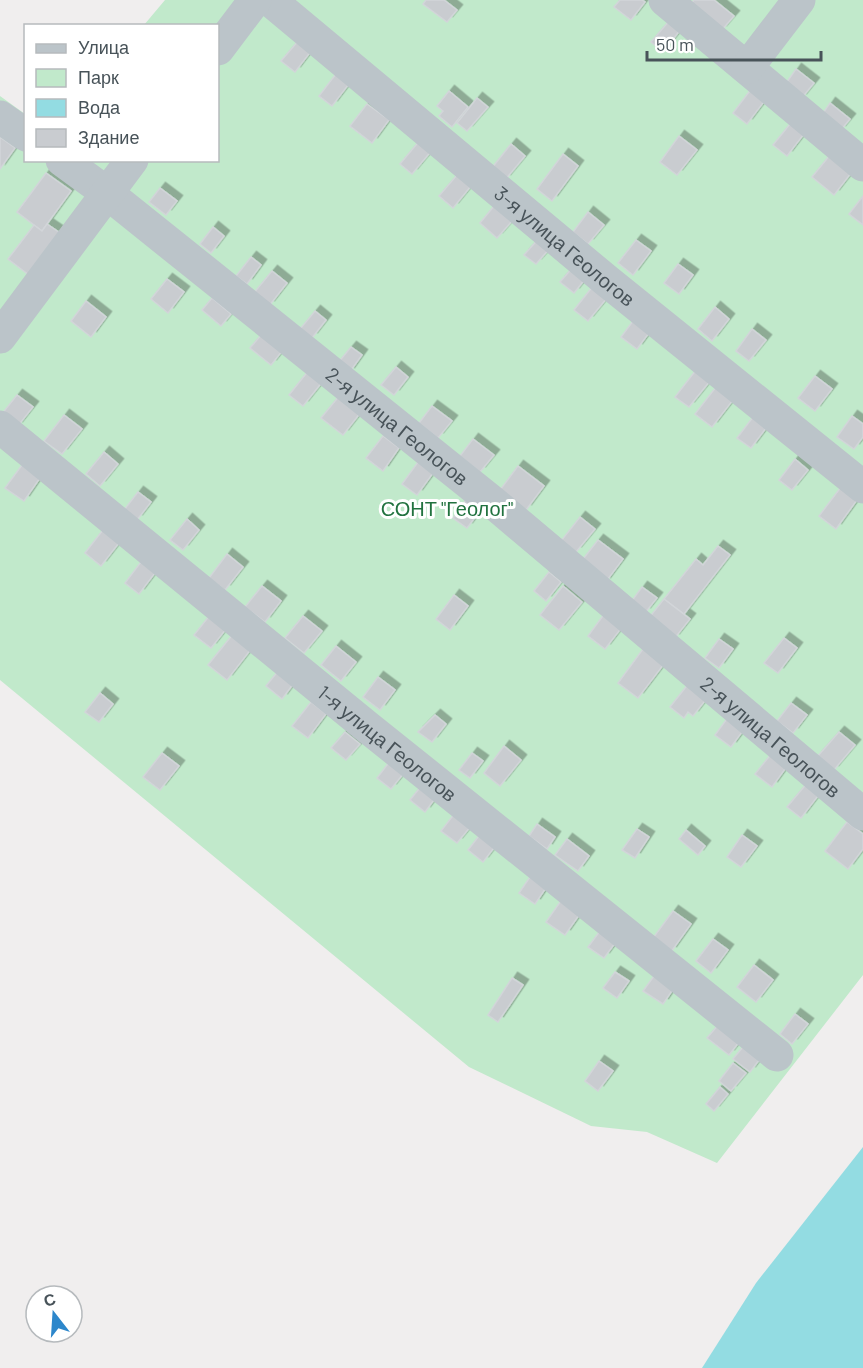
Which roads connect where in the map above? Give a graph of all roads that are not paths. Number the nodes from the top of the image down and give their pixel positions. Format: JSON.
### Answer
{"nodes":[{"id":1,"x":255,"y":0,"type":"edge"},
{"id":2,"x":270,"y":0,"type":"edge"},
{"id":3,"x":665,"y":0,"type":"edge"},
{"id":4,"x":799,"y":0,"type":"edge"},
{"id":5,"x":219,"y":48,"type":"edge"},
{"id":6,"x":747,"y":68,"type":"junction"},
{"id":7,"x":65,"y":162,"type":"edge"},
{"id":8,"x":130,"y":162,"type":"edge"},
{"id":9,"x":863,"y":165,"type":"edge"},
{"id":10,"x":107,"y":193,"type":"junction"},
{"id":11,"x":0,"y":337,"type":"edge"},
{"id":12,"x":0,"y":427,"type":"edge"},
{"id":13,"x":863,"y":487,"type":"edge"},
{"id":14,"x":863,"y":814,"type":"edge"},
{"id":15,"x":777,"y":1054,"type":"dead end"}],
"edges":[{"from":1,"to":5,"type":"street"},
{"from":2,"to":13,"type":"street","name":"3-я улица Геологов"},
{"from":3,"to":6,"type":"street"},
{"from":4,"to":6,"type":"street"},
{"from":6,"to":9,"type":"street"},
{"from":7,"to":10,"type":"street","name":"2-я улица Геологов"},
{"from":8,"to":10,"type":"street"},
{"from":10,"to":11,"type":"street"},
{"from":10,"to":14,"type":"street","name":"2-я улица Геологов"},
{"from":12,"to":15,"type":"street","name":"1-я улица Геологов"}]}
